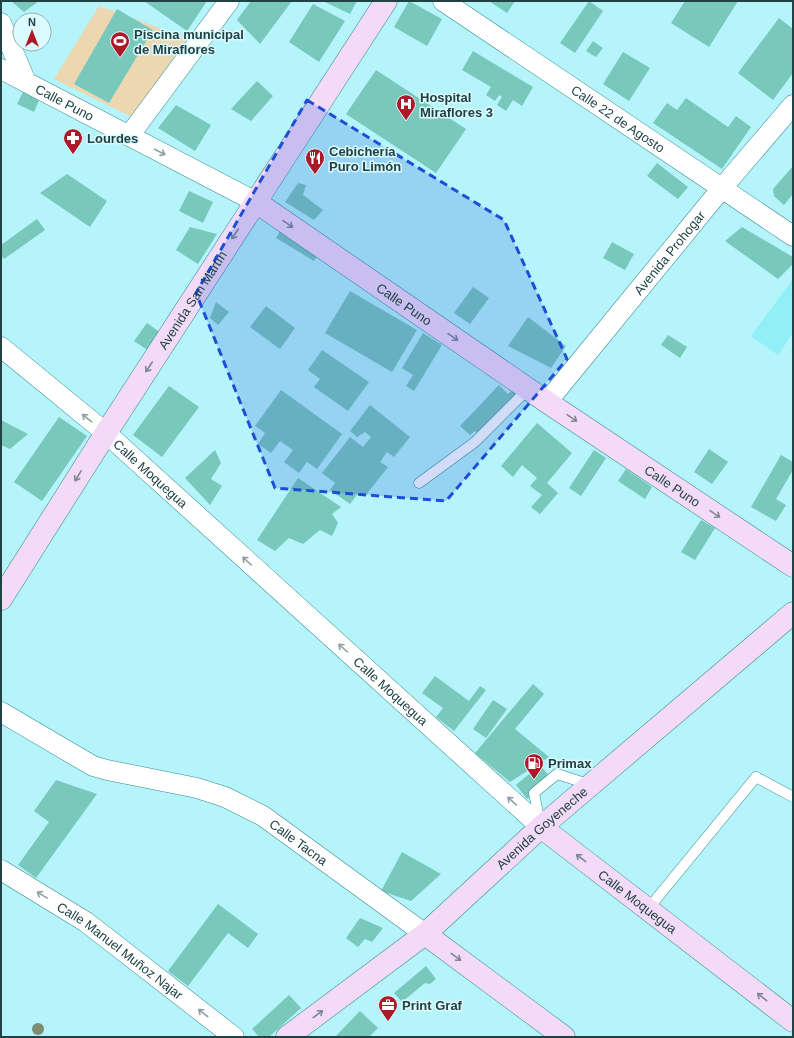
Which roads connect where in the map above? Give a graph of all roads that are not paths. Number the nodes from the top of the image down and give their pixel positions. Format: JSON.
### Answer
{"nodes":[{"id":1,"x":229,"y":1,"type":"edge"},
{"id":2,"x":386,"y":1,"type":"edge"},
{"id":3,"x":444,"y":1,"type":"edge"},
{"id":4,"x":1,"y":23,"type":"edge"},
{"id":5,"x":1,"y":69,"type":"edge"},
{"id":6,"x":26,"y":82,"type":"junction"},
{"id":7,"x":793,"y":105,"type":"edge"},
{"id":8,"x":129,"y":136,"type":"junction"},
{"id":9,"x":722,"y":188,"type":"junction"},
{"id":10,"x":256,"y":202,"type":"junction"},
{"id":11,"x":793,"y":236,"type":"edge"},
{"id":12,"x":1,"y":347,"type":"edge"},
{"id":13,"x":528,"y":389,"type":"junction"},
{"id":14,"x":547,"y":402,"type":"junction"},
{"id":15,"x":106,"y":433,"type":"junction"},
{"id":16,"x":419,"y":483,"type":"dead end"},
{"id":17,"x":793,"y":566,"type":"edge"},
{"id":18,"x":3,"y":593,"type":"edge"},
{"id":19,"x":793,"y":613,"type":"edge"},
{"id":20,"x":1,"y":712,"type":"edge"},
{"id":21,"x":591,"y":785,"type":"junction"},
{"id":22,"x":793,"y":797,"type":"edge"},
{"id":23,"x":541,"y":827,"type":"junction"},
{"id":24,"x":1,"y":870,"type":"edge"},
{"id":25,"x":648,"y":909,"type":"junction"},
{"id":26,"x":425,"y":934,"type":"junction"},
{"id":27,"x":793,"y":1021,"type":"edge"},
{"id":28,"x":234,"y":1037,"type":"edge"},
{"id":29,"x":287,"y":1037,"type":"edge"},
{"id":30,"x":564,"y":1037,"type":"edge"}],
"edges":[{"from":1,"to":8,"type":"street"},
{"from":2,"to":10,"type":"street","name":"Avenida San Martín"},
{"from":3,"to":9,"type":"street","name":"Calle 22 de Agosto"},
{"from":4,"to":6,"type":"street"},
{"from":5,"to":6,"type":"street","name":"Calle Puno"},
{"from":6,"to":8,"type":"street","name":"Calle Puno"},
{"from":7,"to":9,"type":"street","name":"Avenida Prohogar"},
{"from":8,"to":10,"type":"street","name":"Calle Puno","one_way":true},
{"from":9,"to":11,"type":"street","name":"Calle 22 de Agosto"},
{"from":9,"to":14,"type":"street","name":"Avenida Prohogar"},
{"from":10,"to":13,"type":"street","name":"Calle Puno","one_way":true},
{"from":10,"to":15,"type":"street","name":"Avenida San Martín","one_way":true},
{"from":15,"to":12,"type":"street","name":"Calle Moquegua","one_way":true},
{"from":13,"to":14,"type":"street","name":"Calle Puno"},
{"from":13,"to":16,"type":"lane"},
{"from":14,"to":17,"type":"street","name":"Calle Puno","one_way":true},
{"from":15,"to":18,"type":"street","name":"Avenida San Martín","one_way":true},
{"from":23,"to":15,"type":"street","name":"Calle Moquegua","one_way":true},
{"from":19,"to":21,"type":"street","name":"Avenida Goyeneche"},
{"from":20,"to":26,"type":"street","name":"Calle Tacna"},
{"from":21,"to":23,"type":"street","name":"Avenida Goyeneche"},
{"from":21,"to":23,"type":"lane"},
{"from":22,"to":25,"type":"lane"},
{"from":25,"to":23,"type":"street","name":"Calle Moquegua","one_way":true},
{"from":23,"to":26,"type":"street","name":"Avenida Goyeneche"},
{"from":28,"to":24,"type":"street","name":"Calle Manuel Muñoz Najar","one_way":true},
{"from":27,"to":25,"type":"street","name":"Calle Moquegua","one_way":true},
{"from":29,"to":26,"type":"street","name":"Avenida Goyeneche","one_way":true},
{"from":26,"to":30,"type":"street","name":"Calle Tacna","one_way":true}]}
